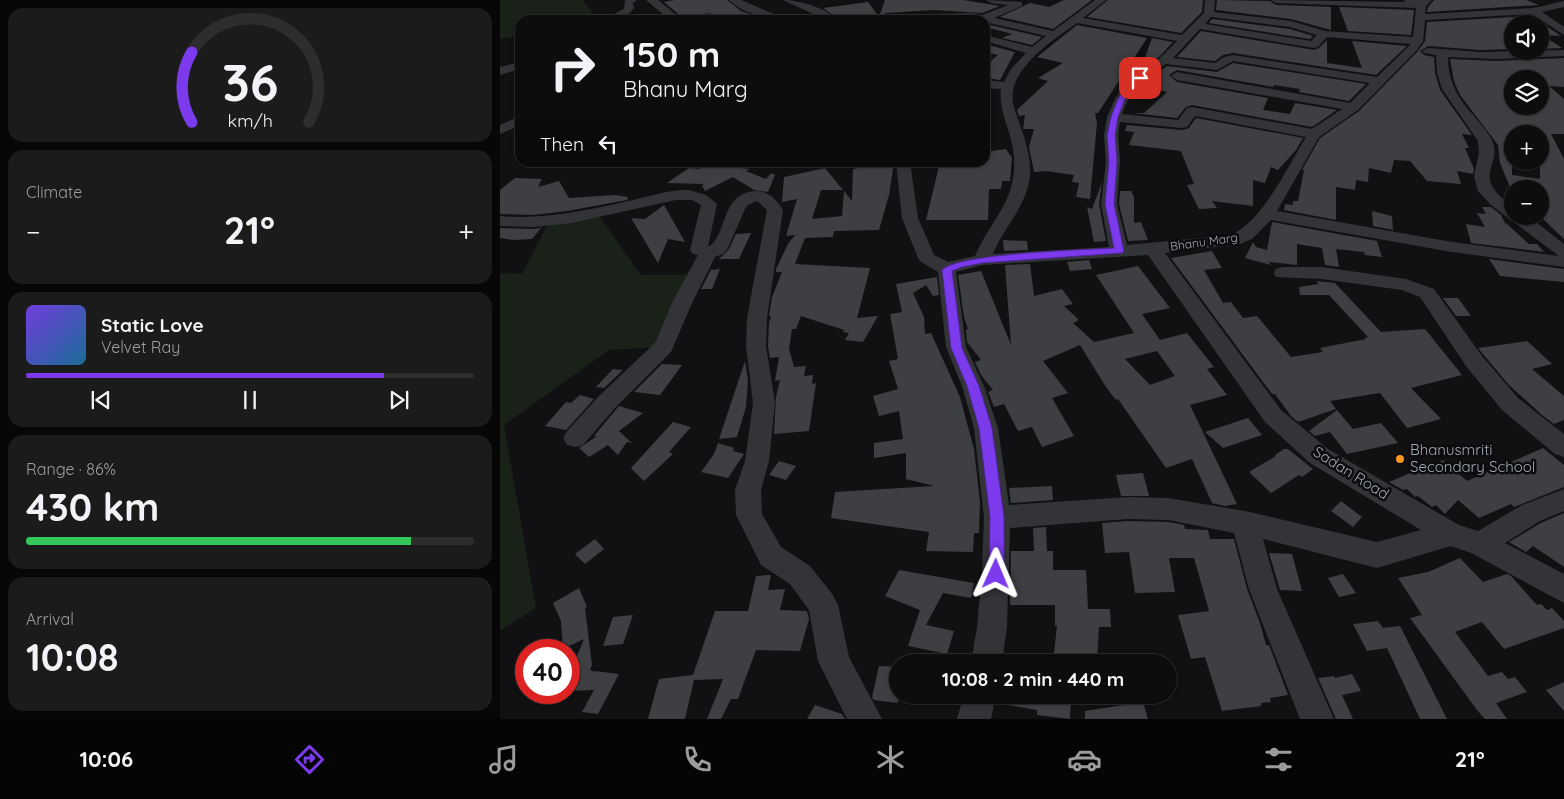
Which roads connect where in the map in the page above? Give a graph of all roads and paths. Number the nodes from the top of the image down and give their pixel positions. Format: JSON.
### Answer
{"nodes":[{"id":1,"x":632,"y":0,"type":"edge"},
{"id":2,"x":651,"y":0,"type":"edge"},
{"id":3,"x":734,"y":0,"type":"edge"},
{"id":4,"x":788,"y":0,"type":"edge"},
{"id":5,"x":991,"y":0,"type":"edge"},
{"id":6,"x":1031,"y":0,"type":"edge"},
{"id":7,"x":1101,"y":0,"type":"edge"},
{"id":8,"x":1276,"y":0,"type":"edge"},
{"id":9,"x":762,"y":2,"type":"dead end"},
{"id":10,"x":1020,"y":4,"type":"junction"},
{"id":11,"x":1564,"y":4,"type":"edge"},
{"id":12,"x":745,"y":5,"type":"junction"},
{"id":13,"x":1419,"y":6,"type":"edge"},
{"id":14,"x":1210,"y":7,"type":"edge"},
{"id":15,"x":1534,"y":11,"type":"junction"},
{"id":16,"x":618,"y":15,"type":"edge"},
{"id":17,"x":666,"y":15,"type":"edge"},
{"id":18,"x":764,"y":15,"type":"edge"},
{"id":19,"x":825,"y":15,"type":"edge"},
{"id":20,"x":990,"y":16,"type":"edge"},
{"id":21,"x":990,"y":19,"type":"edge"},
{"id":22,"x":1076,"y":20,"type":"junction"},
{"id":23,"x":1199,"y":26,"type":"junction"},
{"id":24,"x":1564,"y":32,"type":"edge"},
{"id":25,"x":1053,"y":34,"type":"junction"},
{"id":26,"x":1324,"y":34,"type":"junction"},
{"id":27,"x":990,"y":39,"type":"edge"},
{"id":28,"x":1186,"y":39,"type":"junction"},
{"id":29,"x":1415,"y":44,"type":"junction"},
{"id":30,"x":1032,"y":51,"type":"junction"},
{"id":31,"x":1442,"y":53,"type":"junction"},
{"id":32,"x":1564,"y":53,"type":"edge"},
{"id":33,"x":1164,"y":60,"type":"junction"},
{"id":34,"x":515,"y":66,"type":"edge"},
{"id":35,"x":500,"y":71,"type":"edge"},
{"id":36,"x":1150,"y":72,"type":"junction"},
{"id":37,"x":1382,"y":81,"type":"junction"},
{"id":38,"x":990,"y":84,"type":"edge"},
{"id":39,"x":1006,"y":86,"type":"junction"},
{"id":40,"x":1353,"y":106,"type":"junction"},
{"id":41,"x":1114,"y":117,"type":"junction"},
{"id":42,"x":515,"y":122,"type":"edge"},
{"id":43,"x":500,"y":130,"type":"edge"},
{"id":44,"x":1314,"y":134,"type":"junction"},
{"id":45,"x":904,"y":167,"type":"edge"},
{"id":46,"x":1504,"y":207,"type":"edge"},
{"id":47,"x":1266,"y":214,"type":"junction"},
{"id":48,"x":500,"y":221,"type":"edge"},
{"id":49,"x":1529,"y":225,"type":"edge"},
{"id":50,"x":1153,"y":249,"type":"junction"},
{"id":51,"x":1119,"y":251,"type":"junction"},
{"id":52,"x":1564,"y":252,"type":"edge"},
{"id":53,"x":708,"y":253,"type":"junction"},
{"id":54,"x":982,"y":260,"type":"junction"},
{"id":55,"x":1564,"y":262,"type":"edge"},
{"id":56,"x":947,"y":270,"type":"junction"},
{"id":57,"x":1283,"y":273,"type":"dead end"},
{"id":58,"x":574,"y":438,"type":"dead end"},
{"id":59,"x":1564,"y":447,"type":"edge"},
{"id":60,"x":1564,"y":500,"type":"edge"},
{"id":61,"x":997,"y":517,"type":"junction"},
{"id":62,"x":1244,"y":522,"type":"junction"},
{"id":63,"x":1451,"y":534,"type":"junction"},
{"id":64,"x":1480,"y":544,"type":"junction"},
{"id":65,"x":1564,"y":589,"type":"edge"},
{"id":66,"x":987,"y":654,"type":"edge"},
{"id":67,"x":978,"y":704,"type":"edge"},
{"id":68,"x":865,"y":719,"type":"edge"},
{"id":69,"x":974,"y":719,"type":"edge"},
{"id":70,"x":1317,"y":719,"type":"edge"}],
"edges":[{"from":1,"to":16,"type":"street"},
{"from":2,"to":17,"type":"street"},
{"from":3,"to":12,"type":"street"},
{"from":4,"to":19,"type":"street"},
{"from":5,"to":10,"type":"street"},
{"from":6,"to":10,"type":"street"},
{"from":7,"to":22,"type":"street"},
{"from":8,"to":13,"type":"street"},
{"from":9,"to":12,"type":"street"},
{"from":10,"to":20,"type":"street"},
{"from":11,"to":15,"type":"street"},
{"from":12,"to":18,"type":"street"},
{"from":13,"to":15,"type":"street"},
{"from":13,"to":29,"type":"street"},
{"from":14,"to":23,"type":"street"},
{"from":14,"to":26,"type":"street"},
{"from":15,"to":24,"type":"street"},
{"from":21,"to":25,"type":"street"},
{"from":22,"to":25,"type":"street"},
{"from":22,"to":28,"type":"street"},
{"from":23,"to":26,"type":"street"},
{"from":23,"to":28,"type":"street"},
{"from":25,"to":30,"type":"street"},
{"from":26,"to":29,"type":"street"},
{"from":27,"to":30,"type":"street"},
{"from":28,"to":33,"type":"street"},
{"from":29,"to":31,"type":"street"},
{"from":29,"to":37,"type":"street","name":"Bhanu Marg"},
{"from":30,"to":39,"type":"street"},
{"from":31,"to":32,"type":"street"},
{"from":31,"to":46,"type":"street"},
{"from":33,"to":36,"type":"street"},
{"from":33,"to":37,"type":"street"},
{"from":34,"to":35,"type":"street"},
{"from":36,"to":40,"type":"street"},
{"from":36,"to":41,"type":"street"},
{"from":37,"to":40,"type":"street","name":"Bhanu Marg"},
{"from":38,"to":39,"type":"street"},
{"from":39,"to":54,"type":"street"},
{"from":40,"to":44,"type":"street","name":"Bhanu Marg"},
{"from":41,"to":44,"type":"street"},
{"from":41,"to":51,"type":"street"},
{"from":42,"to":43,"type":"street"},
{"from":44,"to":47,"type":"street","name":"Bhanu Marg"},
{"from":45,"to":56,"type":"street"},
{"from":47,"to":50,"type":"street","name":"Bhanu Marg"},
{"from":47,"to":55,"type":"street"},
{"from":48,"to":53,"type":"street"},
{"from":49,"to":52,"type":"street"},
{"from":50,"to":51,"type":"street","name":"Bhanu Marg"},
{"from":50,"to":63,"type":"street","name":"Sadan Road"},
{"from":51,"to":54,"type":"street","name":"Bhanu Marg"},
{"from":53,"to":58,"type":"street"},
{"from":53,"to":68,"type":"street"},
{"from":54,"to":56,"type":"street","name":"Bhanu Marg"},
{"from":56,"to":61,"type":"street"},
{"from":57,"to":59,"type":"street"},
{"from":60,"to":64,"type":"street"},
{"from":61,"to":62,"type":"street"},
{"from":61,"to":66,"type":"street"},
{"from":62,"to":63,"type":"street"},
{"from":62,"to":70,"type":"street"},
{"from":63,"to":64,"type":"street","name":"Sadan Road"},
{"from":64,"to":65,"type":"street","name":"Sadan Road"},
{"from":67,"to":69,"type":"street"}]}
